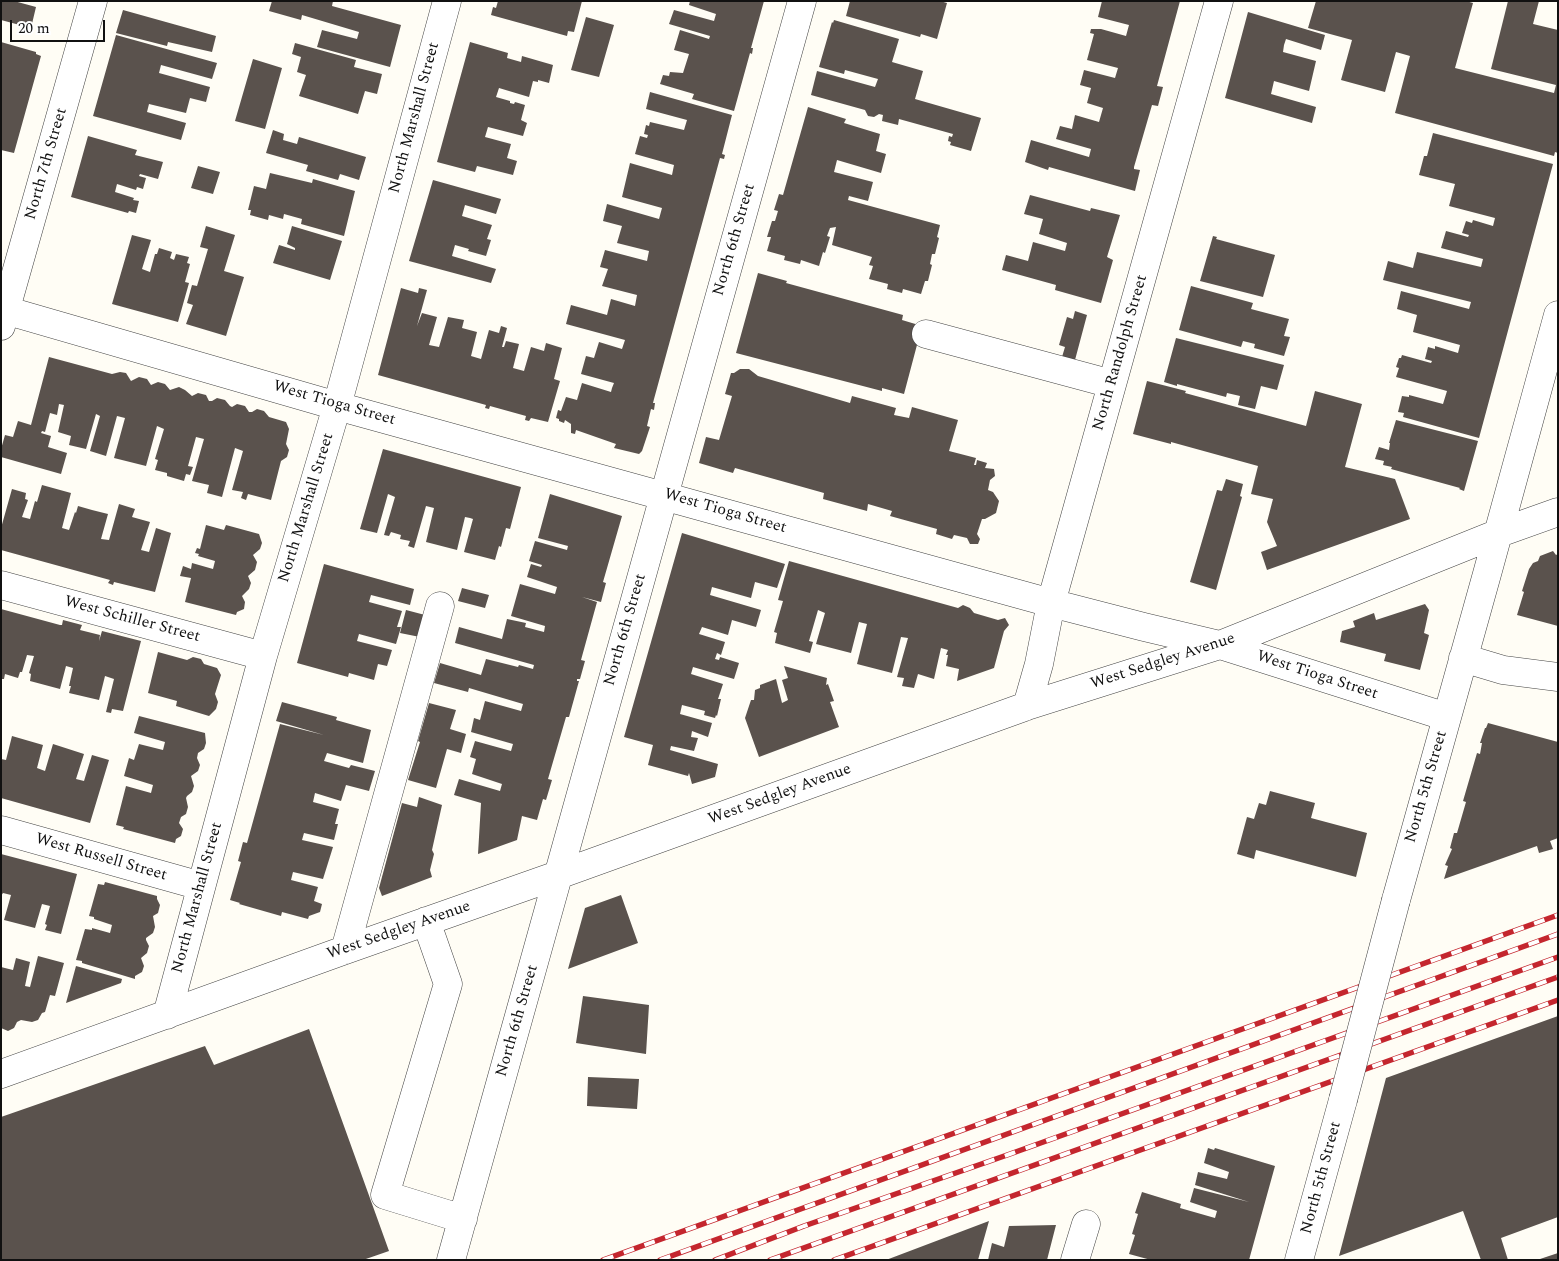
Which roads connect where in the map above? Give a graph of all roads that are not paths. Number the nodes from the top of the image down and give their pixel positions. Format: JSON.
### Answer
{"nodes":[{"id":1,"x":94,"y":1,"type":"edge"},
{"id":2,"x":446,"y":1,"type":"edge"},
{"id":3,"x":802,"y":1,"type":"edge"},
{"id":4,"x":1219,"y":1,"type":"edge"},
{"id":5,"x":1558,"y":315,"type":"edge"},
{"id":6,"x":3,"y":316,"type":"edge"},
{"id":7,"x":926,"y":334,"type":"dead end"},
{"id":8,"x":1112,"y":384,"type":"junction"},
{"id":9,"x":337,"y":406,"type":"junction"},
{"id":10,"x":664,"y":495,"type":"junction"},
{"id":11,"x":1558,"y":512,"type":"edge"},
{"id":12,"x":1499,"y":533,"type":"junction"},
{"id":13,"x":1,"y":585,"type":"edge"},
{"id":14,"x":1052,"y":603,"type":"junction"},
{"id":15,"x":440,"y":606,"type":"dead end"},
{"id":16,"x":1220,"y":645,"type":"junction"},
{"id":17,"x":263,"y":656,"type":"junction"},
{"id":18,"x":1463,"y":658,"type":"junction"},
{"id":19,"x":1558,"y":677,"type":"edge"},
{"id":20,"x":1027,"y":706,"type":"junction"},
{"id":21,"x":1447,"y":717,"type":"junction"},
{"id":22,"x":1,"y":830,"type":"edge"},
{"id":23,"x":558,"y":875,"type":"junction"},
{"id":24,"x":200,"y":886,"type":"junction"},
{"id":25,"x":426,"y":922,"type":"junction"},
{"id":26,"x":345,"y":950,"type":"junction"},
{"id":27,"x":167,"y":1015,"type":"junction"},
{"id":28,"x":1,"y":1074,"type":"edge"},
{"id":29,"x":463,"y":1219,"type":"junction"},
{"id":30,"x":1086,"y":1224,"type":"dead end"},
{"id":31,"x":451,"y":1260,"type":"edge"},
{"id":32,"x":1075,"y":1260,"type":"edge"},
{"id":33,"x":1300,"y":1260,"type":"edge"}],
"edges":[{"from":1,"to":6,"type":"street","name":"North 7th Street"},
{"from":2,"to":9,"type":"street","name":"North Marshall Street"},
{"from":3,"to":10,"type":"street","name":"North 6th Street"},
{"from":4,"to":8,"type":"street","name":"North Randolph Street"},
{"from":5,"to":12,"type":"street","name":"North 5th Street"},
{"from":6,"to":9,"type":"street","name":"West Tioga Street"},
{"from":7,"to":8,"type":"street"},
{"from":8,"to":14,"type":"street","name":"North Randolph Street"},
{"from":9,"to":10,"type":"street","name":"West Tioga Street"},
{"from":9,"to":17,"type":"street","name":"North Marshall Street"},
{"from":10,"to":14,"type":"street","name":"West Tioga Street"},
{"from":10,"to":23,"type":"street","name":"North 6th Street"},
{"from":11,"to":12,"type":"street","name":"West Sedgley Avenue"},
{"from":12,"to":16,"type":"street","name":"West Sedgley Avenue"},
{"from":12,"to":18,"type":"street","name":"North 5th Street"},
{"from":13,"to":17,"type":"street","name":"West Schiller Street"},
{"from":14,"to":16,"type":"street","name":"West Tioga Street"},
{"from":14,"to":20,"type":"street","name":"North Randolph Street"},
{"from":15,"to":26,"type":"street"},
{"from":16,"to":20,"type":"street","name":"West Sedgley Avenue"},
{"from":16,"to":21,"type":"street","name":"West Tioga Street"},
{"from":17,"to":24,"type":"street","name":"North Marshall Street"},
{"from":18,"to":19,"type":"street"},
{"from":18,"to":21,"type":"street","name":"North 5th Street"},
{"from":20,"to":23,"type":"street","name":"West Sedgley Avenue"},
{"from":21,"to":33,"type":"street","name":"North 5th Street","bridge":true},
{"from":22,"to":24,"type":"street","name":"West Russell Street"},
{"from":23,"to":25,"type":"street","name":"West Sedgley Avenue"},
{"from":23,"to":29,"type":"street","name":"North 6th Street"},
{"from":24,"to":27,"type":"street","name":"North Marshall Street"},
{"from":25,"to":26,"type":"street","name":"West Sedgley Avenue"},
{"from":25,"to":29,"type":"street"},
{"from":26,"to":27,"type":"street","name":"West Sedgley Avenue"},
{"from":27,"to":28,"type":"street","name":"West Sedgley Avenue"},
{"from":29,"to":31,"type":"street","name":"North 6th Street"},
{"from":30,"to":32,"type":"street"}]}
